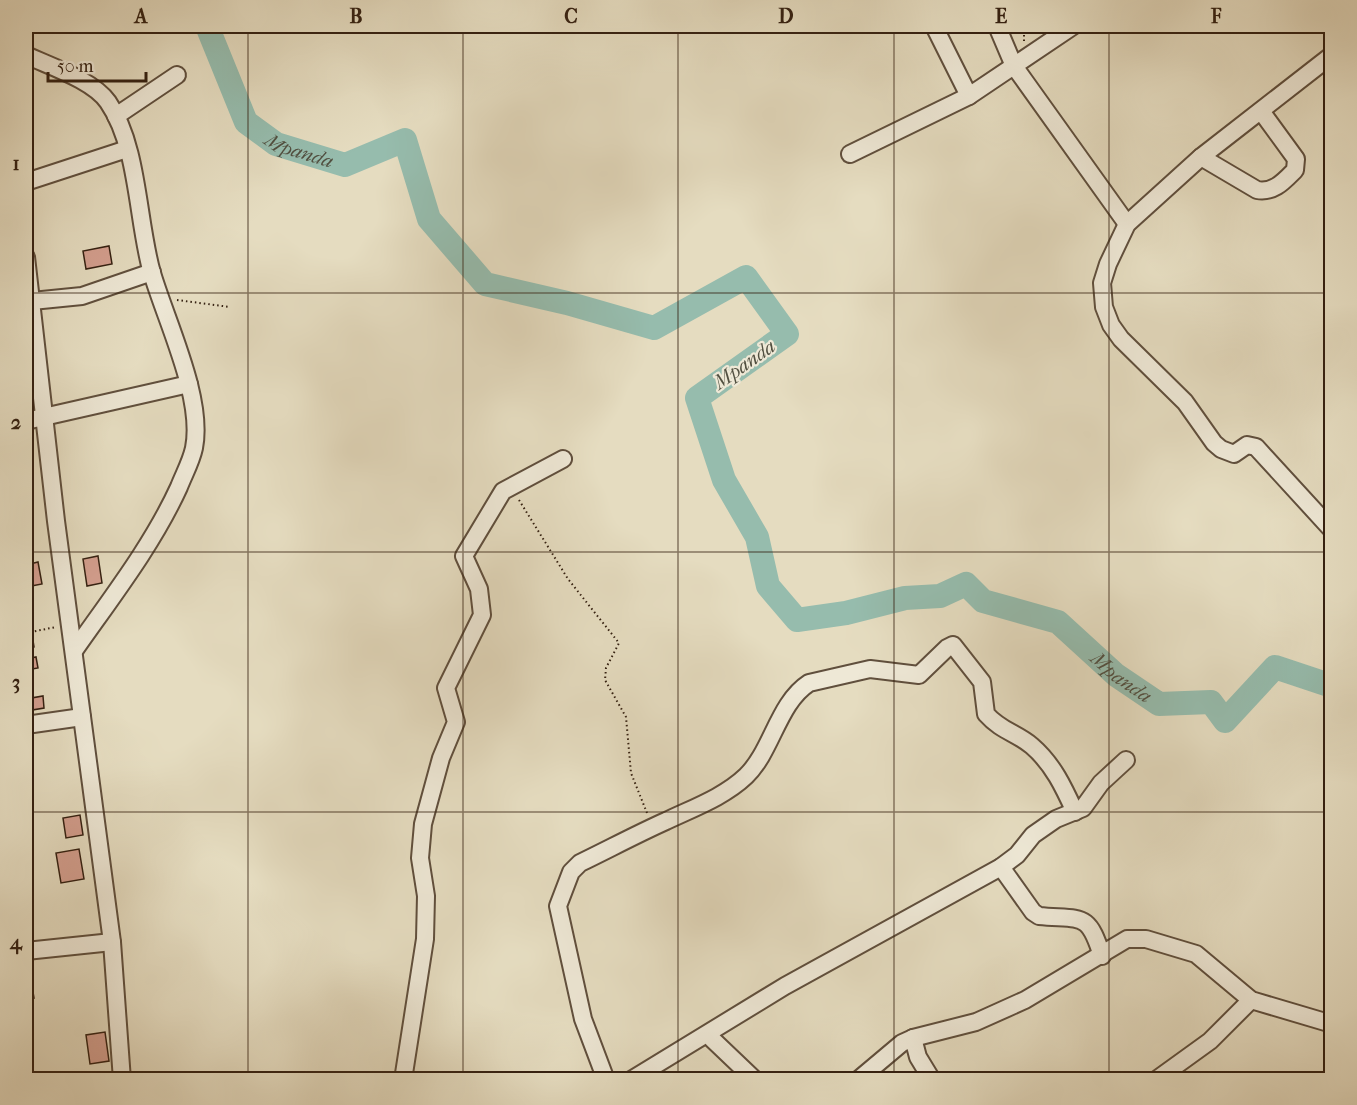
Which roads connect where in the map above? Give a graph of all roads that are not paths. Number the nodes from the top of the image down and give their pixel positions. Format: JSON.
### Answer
{"nodes":[{"id":1,"x":934,"y":26,"type":"edge"},
{"id":2,"x":997,"y":26,"type":"edge"},
{"id":3,"x":1072,"y":26,"type":"edge"},
{"id":4,"x":26,"y":55,"type":"edge"},
{"id":5,"x":1332,"y":55,"type":"edge"},
{"id":6,"x":1014,"y":66,"type":"junction"},
{"id":7,"x":177,"y":75,"type":"dead end"},
{"id":8,"x":969,"y":96,"type":"junction"},
{"id":9,"x":1262,"y":111,"type":"junction"},
{"id":10,"x":116,"y":116,"type":"junction"},
{"id":11,"x":127,"y":149,"type":"junction"},
{"id":12,"x":850,"y":154,"type":"dead end"},
{"id":13,"x":1201,"y":157,"type":"junction"},
{"id":14,"x":26,"y":182,"type":"edge"},
{"id":15,"x":1128,"y":224,"type":"junction"},
{"id":16,"x":26,"y":257,"type":"edge"},
{"id":17,"x":152,"y":272,"type":"junction"},
{"id":18,"x":27,"y":280,"type":"edge"},
{"id":19,"x":32,"y":301,"type":"junction"},
{"id":20,"x":189,"y":384,"type":"junction"},
{"id":21,"x":45,"y":418,"type":"junction"},
{"id":22,"x":26,"y":421,"type":"edge"},
{"id":23,"x":563,"y":459,"type":"dead end"},
{"id":24,"x":1332,"y":530,"type":"edge"},
{"id":25,"x":74,"y":651,"type":"junction"},
{"id":26,"x":82,"y":717,"type":"junction"},
{"id":27,"x":26,"y":725,"type":"edge"},
{"id":28,"x":1126,"y":760,"type":"dead end"},
{"id":29,"x":1076,"y":812,"type":"junction"},
{"id":30,"x":1001,"y":867,"type":"junction"},
{"id":31,"x":112,"y":942,"type":"junction"},
{"id":32,"x":26,"y":951,"type":"edge"},
{"id":33,"x":1102,"y":956,"type":"junction"},
{"id":34,"x":1251,"y":1000,"type":"junction"},
{"id":35,"x":1332,"y":1024,"type":"edge"},
{"id":36,"x":913,"y":1038,"type":"junction"},
{"id":37,"x":712,"y":1039,"type":"dead end"},
{"id":38,"x":122,"y":1080,"type":"edge"},
{"id":39,"x":403,"y":1080,"type":"edge"},
{"id":40,"x":606,"y":1080,"type":"edge"},
{"id":41,"x":631,"y":1080,"type":"edge"},
{"id":42,"x":755,"y":1080,"type":"edge"},
{"id":43,"x":858,"y":1080,"type":"edge"},
{"id":44,"x":932,"y":1080,"type":"edge"},
{"id":45,"x":1156,"y":1080,"type":"edge"}],
"edges":[{"from":1,"to":8,"type":"street"},
{"from":2,"to":6,"type":"street"},
{"from":3,"to":6,"type":"street"},
{"from":4,"to":10,"type":"street"},
{"from":5,"to":9,"type":"street"},
{"from":6,"to":8,"type":"street"},
{"from":6,"to":15,"type":"street"},
{"from":7,"to":10,"type":"street"},
{"from":8,"to":12,"type":"street"},
{"from":9,"to":13,"type":"street"},
{"from":9,"to":13,"type":"street"},
{"from":10,"to":11,"type":"street"},
{"from":11,"to":14,"type":"street"},
{"from":11,"to":17,"type":"street"},
{"from":13,"to":15,"type":"street"},
{"from":15,"to":24,"type":"street"},
{"from":16,"to":18,"type":"street"},
{"from":17,"to":19,"type":"street"},
{"from":17,"to":20,"type":"street"},
{"from":18,"to":19,"type":"street"},
{"from":19,"to":21,"type":"street"},
{"from":20,"to":21,"type":"street"},
{"from":20,"to":25,"type":"street"},
{"from":21,"to":22,"type":"street"},
{"from":21,"to":25,"type":"street"},
{"from":23,"to":39,"type":"street"},
{"from":25,"to":26,"type":"street"},
{"from":26,"to":27,"type":"street"},
{"from":26,"to":31,"type":"street"},
{"from":28,"to":29,"type":"street"},
{"from":29,"to":30,"type":"street"},
{"from":29,"to":40,"type":"street"},
{"from":30,"to":33,"type":"street"},
{"from":30,"to":41,"type":"street"},
{"from":31,"to":32,"type":"street"},
{"from":31,"to":38,"type":"street"},
{"from":33,"to":34,"type":"street"},
{"from":33,"to":36,"type":"street"},
{"from":34,"to":35,"type":"street"},
{"from":34,"to":45,"type":"street"},
{"from":36,"to":43,"type":"street"},
{"from":36,"to":44,"type":"street"},
{"from":37,"to":42,"type":"street"}]}
